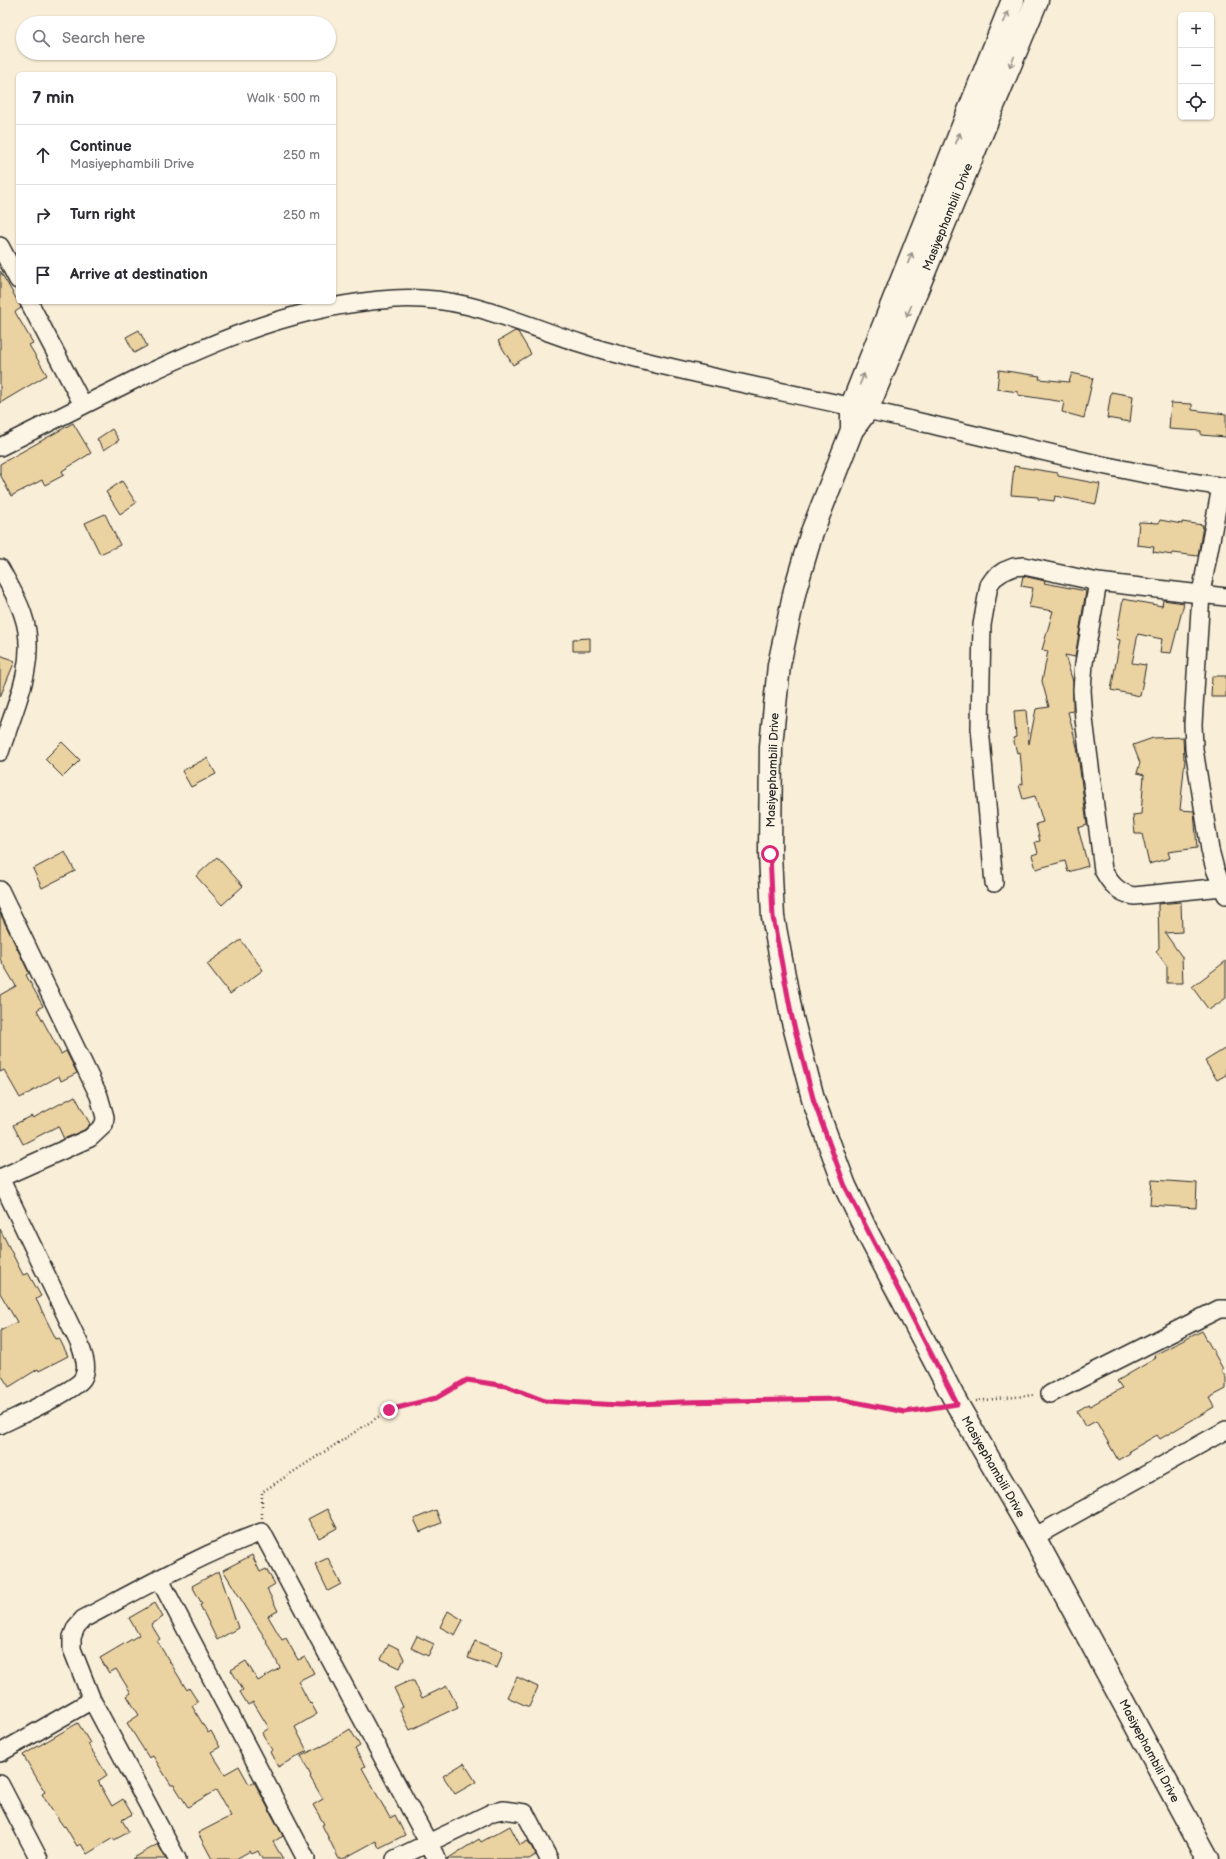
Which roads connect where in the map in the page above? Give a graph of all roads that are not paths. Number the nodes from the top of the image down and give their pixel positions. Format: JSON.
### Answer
{"nodes":[{"id":1,"x":1013,"y":0,"type":"edge"},
{"id":2,"x":1037,"y":0,"type":"edge"},
{"id":3,"x":0,"y":246,"type":"edge"},
{"id":4,"x":16,"y":276,"type":"edge"},
{"id":5,"x":30,"y":304,"type":"edge"},
{"id":6,"x":83,"y":405,"type":"junction"},
{"id":7,"x":859,"y":408,"type":"junction"},
{"id":8,"x":0,"y":447,"type":"edge"},
{"id":9,"x":1224,"y":487,"type":"edge"},
{"id":10,"x":0,"y":568,"type":"edge"},
{"id":11,"x":1098,"y":582,"type":"junction"},
{"id":12,"x":1201,"y":593,"type":"junction"},
{"id":13,"x":1226,"y":597,"type":"edge"},
{"id":14,"x":0,"y":752,"type":"edge"},
{"id":15,"x":994,"y":883,"type":"dead end"},
{"id":16,"x":0,"y":890,"type":"edge"},
{"id":17,"x":1224,"y":891,"type":"edge"},
{"id":18,"x":0,"y":1178,"type":"edge"},
{"id":19,"x":1226,"y":1309,"type":"edge"},
{"id":20,"x":1050,"y":1394,"type":"road end"},
{"id":21,"x":0,"y":1425,"type":"edge"},
{"id":22,"x":1226,"y":1430,"type":"edge"},
{"id":23,"x":1034,"y":1537,"type":"junction"},
{"id":24,"x":160,"y":1578,"type":"junction"},
{"id":25,"x":92,"y":1700,"type":"junction"},
{"id":26,"x":0,"y":1753,"type":"edge"},
{"id":27,"x":0,"y":1784,"type":"edge"},
{"id":28,"x":6,"y":1813,"type":"edge"},
{"id":29,"x":429,"y":1841,"type":"junction"},
{"id":30,"x":39,"y":1859,"type":"edge"},
{"id":31,"x":177,"y":1859,"type":"edge"},
{"id":32,"x":306,"y":1859,"type":"edge"},
{"id":33,"x":395,"y":1859,"type":"edge"},
{"id":34,"x":437,"y":1859,"type":"edge"},
{"id":35,"x":549,"y":1859,"type":"edge"},
{"id":36,"x":1208,"y":1859,"type":"edge"}],
"edges":[{"from":7,"to":1,"type":"main road","name":"Masiyephambili Drive","one_way":true},
{"from":2,"to":7,"type":"main road","name":"Masiyephambili Drive","one_way":true},
{"from":3,"to":4,"type":"street"},
{"from":5,"to":6,"type":"street"},
{"from":6,"to":7,"type":"street"},
{"from":6,"to":8,"type":"street"},
{"from":7,"to":9,"type":"street"},
{"from":7,"to":23,"type":"main road","name":"Masiyephambili Drive"},
{"from":9,"to":12,"type":"street"},
{"from":10,"to":14,"type":"street"},
{"from":11,"to":12,"type":"street"},
{"from":11,"to":15,"type":"street"},
{"from":11,"to":17,"type":"street"},
{"from":12,"to":13,"type":"street"},
{"from":12,"to":17,"type":"street"},
{"from":16,"to":18,"type":"street"},
{"from":18,"to":21,"type":"street"},
{"from":19,"to":20,"type":"street"},
{"from":22,"to":23,"type":"street"},
{"from":23,"to":36,"type":"main road","name":"Masiyephambili Drive"},
{"from":24,"to":25,"type":"street"},
{"from":24,"to":29,"type":"street"},
{"from":24,"to":32,"type":"street"},
{"from":25,"to":26,"type":"street"},
{"from":25,"to":31,"type":"street"},
{"from":27,"to":28,"type":"street"},
{"from":28,"to":30,"type":"street"},
{"from":29,"to":33,"type":"street"},
{"from":29,"to":34,"type":"street"},
{"from":29,"to":35,"type":"street"}]}
